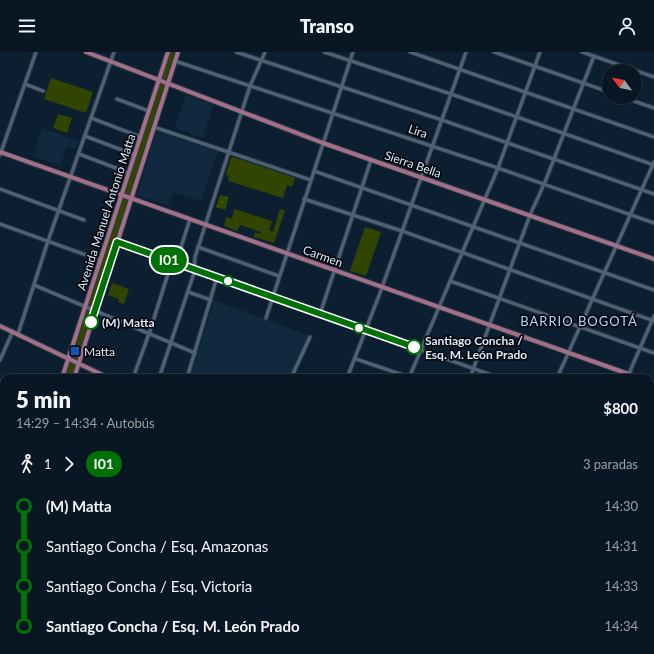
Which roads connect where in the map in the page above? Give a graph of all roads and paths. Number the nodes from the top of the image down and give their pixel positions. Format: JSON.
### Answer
{"nodes":[{"id":1,"x":36,"y":52,"type":"edge"},
{"id":2,"x":86,"y":52,"type":"edge"},
{"id":3,"x":114,"y":52,"type":"edge"},
{"id":4,"x":168,"y":52,"type":"edge"},
{"id":5,"x":178,"y":52,"type":"edge"},
{"id":6,"x":236,"y":52,"type":"edge"},
{"id":7,"x":265,"y":52,"type":"edge"},
{"id":8,"x":324,"y":52,"type":"edge"},
{"id":9,"x":353,"y":52,"type":"edge"},
{"id":10,"x":410,"y":52,"type":"edge"},
{"id":11,"x":466,"y":52,"type":"edge"},
{"id":12,"x":494,"y":52,"type":"edge"},
{"id":13,"x":540,"y":52,"type":"edge"},
{"id":14,"x":582,"y":52,"type":"edge"},
{"id":15,"x":594,"y":56,"type":"junction"},
{"id":16,"x":261,"y":60,"type":"junction"},
{"id":17,"x":111,"y":61,"type":"junction"},
{"id":18,"x":175,"y":61,"type":"junction"},
{"id":19,"x":350,"y":61,"type":"junction"},
{"id":20,"x":535,"y":66,"type":"junction"},
{"id":21,"x":460,"y":69,"type":"junction"},
{"id":22,"x":654,"y":77,"type":"edge"},
{"id":23,"x":158,"y":80,"type":"junction"},
{"id":24,"x":168,"y":83,"type":"junction"},
{"id":25,"x":25,"y":84,"type":"junction"},
{"id":26,"x":584,"y":84,"type":"junction"},
{"id":27,"x":250,"y":86,"type":"junction"},
{"id":28,"x":342,"y":87,"type":"junction"},
{"id":29,"x":602,"y":90,"type":"edge"},
{"id":30,"x":43,"y":91,"type":"dead end"},
{"id":31,"x":526,"y":92,"type":"junction"},
{"id":32,"x":451,"y":94,"type":"junction"},
{"id":33,"x":117,"y":99,"type":"dead end"},
{"id":34,"x":642,"y":104,"type":"edge"},
{"id":35,"x":654,"y":108,"type":"edge"},
{"id":36,"x":574,"y":109,"type":"junction"},
{"id":37,"x":149,"y":110,"type":"junction"},
{"id":38,"x":242,"y":111,"type":"junction"},
{"id":39,"x":333,"y":113,"type":"junction"},
{"id":40,"x":517,"y":117,"type":"junction"},
{"id":41,"x":91,"y":118,"type":"junction"},
{"id":42,"x":442,"y":120,"type":"junction"},
{"id":43,"x":154,"y":127,"type":"junction"},
{"id":44,"x":564,"y":133,"type":"junction"},
{"id":45,"x":85,"y":136,"type":"junction"},
{"id":46,"x":141,"y":137,"type":"junction"},
{"id":47,"x":654,"y":137,"type":"edge"},
{"id":48,"x":508,"y":142,"type":"junction"},
{"id":49,"x":323,"y":143,"type":"junction"},
{"id":50,"x":432,"y":146,"type":"junction"},
{"id":51,"x":229,"y":152,"type":"junction"},
{"id":52,"x":0,"y":153,"type":"edge"},
{"id":53,"x":79,"y":154,"type":"junction"},
{"id":54,"x":135,"y":155,"type":"junction"},
{"id":55,"x":554,"y":159,"type":"junction"},
{"id":56,"x":371,"y":160,"type":"junction"},
{"id":57,"x":654,"y":164,"type":"edge"},
{"id":58,"x":498,"y":168,"type":"junction"},
{"id":59,"x":314,"y":171,"type":"junction"},
{"id":60,"x":129,"y":172,"type":"junction"},
{"id":61,"x":71,"y":177,"type":"junction"},
{"id":62,"x":421,"y":177,"type":"junction"},
{"id":63,"x":311,"y":180,"type":"junction"},
{"id":64,"x":543,"y":184,"type":"junction"},
{"id":65,"x":362,"y":188,"type":"junction"},
{"id":66,"x":0,"y":189,"type":"edge"},
{"id":67,"x":642,"y":189,"type":"junction"},
{"id":68,"x":654,"y":194,"type":"edge"},
{"id":69,"x":122,"y":195,"type":"junction"},
{"id":70,"x":131,"y":198,"type":"junction"},
{"id":71,"x":304,"y":199,"type":"junction"},
{"id":72,"x":485,"y":199,"type":"junction"},
{"id":73,"x":411,"y":205,"type":"junction"},
{"id":74,"x":59,"y":210,"type":"junction"},
{"id":75,"x":353,"y":215,"type":"junction"},
{"id":76,"x":530,"y":215,"type":"junction"},
{"id":77,"x":631,"y":215,"type":"junction"},
{"id":78,"x":190,"y":219,"type":"junction"},
{"id":79,"x":84,"y":220,"type":"dead end"},
{"id":80,"x":654,"y":223,"type":"edge"},
{"id":81,"x":0,"y":224,"type":"edge"},
{"id":82,"x":206,"y":224,"type":"junction"},
{"id":83,"x":474,"y":226,"type":"junction"},
{"id":84,"x":402,"y":232,"type":"junction"},
{"id":85,"x":48,"y":241,"type":"junction"},
{"id":86,"x":117,"y":242,"type":"junction"},
{"id":87,"x":520,"y":242,"type":"junction"},
{"id":88,"x":617,"y":246,"type":"junction"},
{"id":89,"x":198,"y":247,"type":"junction"},
{"id":90,"x":287,"y":253,"type":"junction"},
{"id":91,"x":462,"y":253,"type":"junction"},
{"id":92,"x":102,"y":255,"type":"junction"},
{"id":93,"x":112,"y":258,"type":"junction"},
{"id":94,"x":654,"y":259,"type":"edge"},
{"id":95,"x":100,"y":260,"type":"junction"},
{"id":96,"x":172,"y":261,"type":"junction"},
{"id":97,"x":176,"y":263,"type":"junction"},
{"id":98,"x":194,"y":269,"type":"junction"},
{"id":99,"x":334,"y":270,"type":"junction"},
{"id":100,"x":510,"y":270,"type":"junction"},
{"id":101,"x":605,"y":272,"type":"junction"},
{"id":102,"x":279,"y":276,"type":"junction"},
{"id":103,"x":217,"y":277,"type":"junction"},
{"id":104,"x":450,"y":281,"type":"junction"},
{"id":105,"x":34,"y":285,"type":"junction"},
{"id":106,"x":382,"y":287,"type":"junction"},
{"id":107,"x":654,"y":290,"type":"edge"},
{"id":108,"x":188,"y":292,"type":"junction"},
{"id":109,"x":273,"y":296,"type":"junction"},
{"id":110,"x":500,"y":298,"type":"junction"},
{"id":111,"x":593,"y":299,"type":"junction"},
{"id":112,"x":211,"y":300,"type":"junction"},
{"id":113,"x":85,"y":307,"type":"junction"},
{"id":114,"x":439,"y":308,"type":"junction"},
{"id":115,"x":95,"y":311,"type":"junction"},
{"id":116,"x":320,"y":314,"type":"junction"},
{"id":117,"x":266,"y":318,"type":"dead end"},
{"id":118,"x":653,"y":319,"type":"edge"},
{"id":119,"x":490,"y":325,"type":"junction"},
{"id":120,"x":0,"y":326,"type":"edge"},
{"id":121,"x":581,"y":326,"type":"junction"},
{"id":122,"x":366,"y":330,"type":"junction"},
{"id":123,"x":12,"y":331,"type":"junction"},
{"id":124,"x":149,"y":333,"type":"junction"},
{"id":125,"x":18,"y":334,"type":"junction"},
{"id":126,"x":310,"y":337,"type":"dead end"},
{"id":127,"x":172,"y":343,"type":"junction"},
{"id":128,"x":640,"y":348,"type":"junction"},
{"id":129,"x":420,"y":350,"type":"junction"},
{"id":130,"x":654,"y":352,"type":"edge"},
{"id":131,"x":195,"y":353,"type":"junction"},
{"id":132,"x":568,"y":353,"type":"junction"},
{"id":133,"x":68,"y":358,"type":"junction"},
{"id":134,"x":356,"y":359,"type":"junction"},
{"id":135,"x":0,"y":360,"type":"edge"},
{"id":136,"x":78,"y":363,"type":"junction"},
{"id":137,"x":474,"y":369,"type":"junction"},
{"id":138,"x":63,"y":374,"type":"edge"},
{"id":139,"x":75,"y":374,"type":"edge"},
{"id":140,"x":101,"y":374,"type":"edge"},
{"id":141,"x":134,"y":374,"type":"edge"},
{"id":142,"x":160,"y":374,"type":"edge"},
{"id":143,"x":188,"y":374,"type":"edge"},
{"id":144,"x":293,"y":374,"type":"edge"},
{"id":145,"x":350,"y":374,"type":"edge"},
{"id":146,"x":399,"y":374,"type":"edge"},
{"id":147,"x":411,"y":374,"type":"edge"},
{"id":148,"x":472,"y":374,"type":"edge"},
{"id":149,"x":488,"y":374,"type":"edge"},
{"id":150,"x":559,"y":374,"type":"edge"},
{"id":151,"x":622,"y":374,"type":"edge"},
{"id":152,"x":628,"y":374,"type":"edge"}],
"edges":[{"from":1,"to":25,"type":"street"},
{"from":2,"to":17,"type":"main road"},
{"from":3,"to":17,"type":"street"},
{"from":4,"to":23,"type":"main road","name":"Avenida Manuel Antonio Matta"},
{"from":5,"to":18,"type":"main road","name":"Avenida Manuel Antonio Matta"},
{"from":6,"to":16,"type":"street"},
{"from":7,"to":16,"type":"street"},
{"from":8,"to":19,"type":"street"},
{"from":9,"to":19,"type":"street"},
{"from":10,"to":21,"type":"street"},
{"from":11,"to":21,"type":"street"},
{"from":12,"to":20,"type":"street"},
{"from":13,"to":20,"type":"street"},
{"from":14,"to":15,"type":"street"},
{"from":15,"to":22,"type":"street"},
{"from":15,"to":26,"type":"street"},
{"from":16,"to":27,"type":"street"},
{"from":16,"to":28,"type":"street"},
{"from":17,"to":23,"type":"main road"},
{"from":17,"to":41,"type":"street"},
{"from":18,"to":24,"type":"main road","name":"Avenida Manuel Antonio Matta"},
{"from":18,"to":27,"type":"street","name":"Lira"},
{"from":19,"to":28,"type":"street"},
{"from":19,"to":32,"type":"street"},
{"from":20,"to":26,"type":"street"},
{"from":20,"to":31,"type":"street"},
{"from":21,"to":31,"type":"street"},
{"from":21,"to":32,"type":"street"},
{"from":23,"to":24,"type":"main road"},
{"from":23,"to":37,"type":"main road","name":"Avenida Manuel Antonio Matta"},
{"from":24,"to":38,"type":"main road","name":"Sierra Bella"},
{"from":24,"to":43,"type":"main road","name":"Avenida Manuel Antonio Matta"},
{"from":25,"to":30,"type":"street"},
{"from":25,"to":52,"type":"street"},
{"from":26,"to":29,"type":"street"},
{"from":26,"to":36,"type":"street"},
{"from":27,"to":38,"type":"street"},
{"from":27,"to":39,"type":"street","name":"Lira"},
{"from":28,"to":39,"type":"street"},
{"from":28,"to":42,"type":"street"},
{"from":31,"to":36,"type":"street"},
{"from":31,"to":40,"type":"street"},
{"from":32,"to":40,"type":"street"},
{"from":32,"to":42,"type":"street"},
{"from":33,"to":37,"type":"street"},
{"from":34,"to":35,"type":"street"},
{"from":36,"to":44,"type":"street"},
{"from":36,"to":47,"type":"street"},
{"from":37,"to":46,"type":"main road","name":"Avenida Manuel Antonio Matta"},
{"from":38,"to":49,"type":"main road","name":"Sierra Bella"},
{"from":38,"to":51,"type":"street"},
{"from":39,"to":49,"type":"street"},
{"from":39,"to":50,"type":"street","name":"Lira"},
{"from":40,"to":44,"type":"street"},
{"from":40,"to":48,"type":"street"},
{"from":41,"to":45,"type":"street"},
{"from":41,"to":46,"type":"street"},
{"from":42,"to":48,"type":"street"},
{"from":42,"to":50,"type":"street"},
{"from":43,"to":51,"type":"street"},
{"from":43,"to":70,"type":"main road","name":"Avenida Manuel Antonio Matta"},
{"from":44,"to":55,"type":"street"},
{"from":44,"to":57,"type":"street"},
{"from":45,"to":53,"type":"street"},
{"from":45,"to":54,"type":"street"},
{"from":46,"to":54,"type":"main road","name":"Avenida Manuel Antonio Matta"},
{"from":48,"to":55,"type":"street"},
{"from":48,"to":58,"type":"street"},
{"from":49,"to":56,"type":"main road","name":"Sierra Bella"},
{"from":49,"to":59,"type":"street"},
{"from":50,"to":58,"type":"street","name":"Lira"},
{"from":50,"to":62,"type":"street"},
{"from":51,"to":63,"type":"street"},
{"from":51,"to":82,"type":"street"},
{"from":52,"to":61,"type":"main road","name":"Carmen"},
{"from":53,"to":60,"type":"street"},
{"from":53,"to":61,"type":"street"},
{"from":54,"to":60,"type":"main road","name":"Avenida Manuel Antonio Matta"},
{"from":55,"to":64,"type":"street"},
{"from":55,"to":67,"type":"street"},
{"from":56,"to":62,"type":"main road","name":"Sierra Bella"},
{"from":56,"to":65,"type":"street"},
{"from":57,"to":67,"type":"street"},
{"from":58,"to":64,"type":"street","name":"Lira"},
{"from":58,"to":72,"type":"street"},
{"from":59,"to":63,"type":"street"},
{"from":59,"to":65,"type":"street"},
{"from":60,"to":69,"type":"main road","name":"Avenida Manuel Antonio Matta"},
{"from":61,"to":69,"type":"main road","name":"Carmen"},
{"from":61,"to":74,"type":"street"},
{"from":62,"to":72,"type":"main road","name":"Sierra Bella"},
{"from":62,"to":73,"type":"street"},
{"from":63,"to":71,"type":"street"},
{"from":64,"to":76,"type":"street"},
{"from":64,"to":77,"type":"street","name":"Lira"},
{"from":65,"to":73,"type":"street"},
{"from":65,"to":75,"type":"street"},
{"from":66,"to":74,"type":"street"},
{"from":67,"to":68,"type":"street"},
{"from":67,"to":77,"type":"street"},
{"from":69,"to":70,"type":"main road","name":"Carmen"},
{"from":69,"to":92,"type":"main road","name":"Avenida Manuel Antonio Matta"},
{"from":70,"to":78,"type":"main road","name":"Carmen"},
{"from":70,"to":86,"type":"main road","name":"Avenida Manuel Antonio Matta"},
{"from":71,"to":75,"type":"street"},
{"from":71,"to":90,"type":"street"},
{"from":72,"to":76,"type":"main road","name":"Sierra Bella"},
{"from":72,"to":83,"type":"street"},
{"from":73,"to":83,"type":"street"},
{"from":73,"to":84,"type":"street"},
{"from":74,"to":79,"type":"street"},
{"from":74,"to":85,"type":"street"},
{"from":75,"to":84,"type":"street"},
{"from":75,"to":99,"type":"street"},
{"from":76,"to":87,"type":"street"},
{"from":76,"to":88,"type":"main road","name":"Sierra Bella"},
{"from":77,"to":80,"type":"street","name":"Lira"},
{"from":77,"to":88,"type":"street"},
{"from":78,"to":82,"type":"main road","name":"Carmen"},
{"from":78,"to":97,"type":"street"},
{"from":81,"to":85,"type":"street"},
{"from":82,"to":89,"type":"street"},
{"from":82,"to":90,"type":"main road","name":"Carmen"},
{"from":83,"to":87,"type":"street"},
{"from":83,"to":91,"type":"street"},
{"from":84,"to":91,"type":"street"},
{"from":84,"to":106,"type":"street"},
{"from":85,"to":95,"type":"street"},
{"from":85,"to":105,"type":"street"},
{"from":86,"to":93,"type":"main road","name":"Avenida Manuel Antonio Matta"},
{"from":86,"to":96,"type":"street"},
{"from":87,"to":100,"type":"street"},
{"from":87,"to":101,"type":"street"},
{"from":88,"to":94,"type":"main road","name":"Sierra Bella"},
{"from":88,"to":101,"type":"street"},
{"from":89,"to":98,"type":"street"},
{"from":89,"to":102,"type":"street"},
{"from":90,"to":99,"type":"main road","name":"Carmen"},
{"from":90,"to":102,"type":"street"},
{"from":91,"to":100,"type":"street"},
{"from":91,"to":104,"type":"street"},
{"from":92,"to":93,"type":"main road"},
{"from":92,"to":95,"type":"main road","name":"Avenida Manuel Antonio Matta"},
{"from":93,"to":115,"type":"main road","name":"Avenida Manuel Antonio Matta"},
{"from":95,"to":113,"type":"main road","name":"Avenida Manuel Antonio Matta"},
{"from":96,"to":97,"type":"street"},
{"from":96,"to":124,"type":"street"},
{"from":97,"to":98,"type":"street"},
{"from":98,"to":103,"type":"street"},
{"from":98,"to":108,"type":"street"},
{"from":99,"to":106,"type":"main road","name":"Carmen"},
{"from":99,"to":116,"type":"street"},
{"from":100,"to":110,"type":"street"},
{"from":100,"to":111,"type":"street"},
{"from":101,"to":107,"type":"street"},
{"from":101,"to":111,"type":"street"},
{"from":102,"to":109,"type":"street"},
{"from":103,"to":109,"type":"street"},
{"from":103,"to":112,"type":"street"},
{"from":104,"to":110,"type":"street"},
{"from":104,"to":114,"type":"street"},
{"from":105,"to":113,"type":"street"},
{"from":105,"to":125,"type":"street"},
{"from":106,"to":114,"type":"main road","name":"Carmen"},
{"from":106,"to":122,"type":"street"},
{"from":108,"to":112,"type":"street"},
{"from":108,"to":127,"type":"street"},
{"from":109,"to":116,"type":"street"},
{"from":109,"to":117,"type":"street"},
{"from":110,"to":119,"type":"street"},
{"from":110,"to":121,"type":"street"},
{"from":111,"to":118,"type":"street"},
{"from":111,"to":121,"type":"street"},
{"from":112,"to":131,"type":"street"},
{"from":113,"to":115,"type":"street"},
{"from":113,"to":133,"type":"main road","name":"Avenida Manuel Antonio Matta"},
{"from":114,"to":119,"type":"main road","name":"Carmen"},
{"from":114,"to":129,"type":"street"},
{"from":115,"to":124,"type":"street"},
{"from":115,"to":136,"type":"main road","name":"Avenida Manuel Antonio Matta"},
{"from":116,"to":122,"type":"street"},
{"from":118,"to":128,"type":"street"},
{"from":119,"to":132,"type":"main road","name":"Carmen"},
{"from":119,"to":137,"type":"street"},
{"from":120,"to":123,"type":"main road"},
{"from":121,"to":128,"type":"street"},
{"from":121,"to":132,"type":"street"},
{"from":122,"to":129,"type":"street"},
{"from":122,"to":134,"type":"street"},
{"from":123,"to":125,"type":"main road"},
{"from":123,"to":135,"type":"street"},
{"from":124,"to":127,"type":"street"},
{"from":124,"to":141,"type":"street"},
{"from":125,"to":133,"type":"main road"},
{"from":126,"to":144,"type":"street"},
{"from":127,"to":131,"type":"street"},
{"from":127,"to":142,"type":"street"},
{"from":128,"to":130,"type":"street"},
{"from":128,"to":152,"type":"street"},
{"from":129,"to":137,"type":"street"},
{"from":129,"to":147,"type":"street"},
{"from":131,"to":143,"type":"street"},
{"from":132,"to":150,"type":"street"},
{"from":132,"to":151,"type":"main road","name":"Carmen"},
{"from":133,"to":136,"type":"main road"},
{"from":133,"to":138,"type":"main road","name":"Avenida Manuel Antonio Matta"},
{"from":134,"to":145,"type":"street"},
{"from":134,"to":146,"type":"street"},
{"from":136,"to":139,"type":"main road","name":"Avenida Manuel Antonio Matta"},
{"from":136,"to":140,"type":"main road"},
{"from":137,"to":148,"type":"street"},
{"from":137,"to":149,"type":"street"}]}
